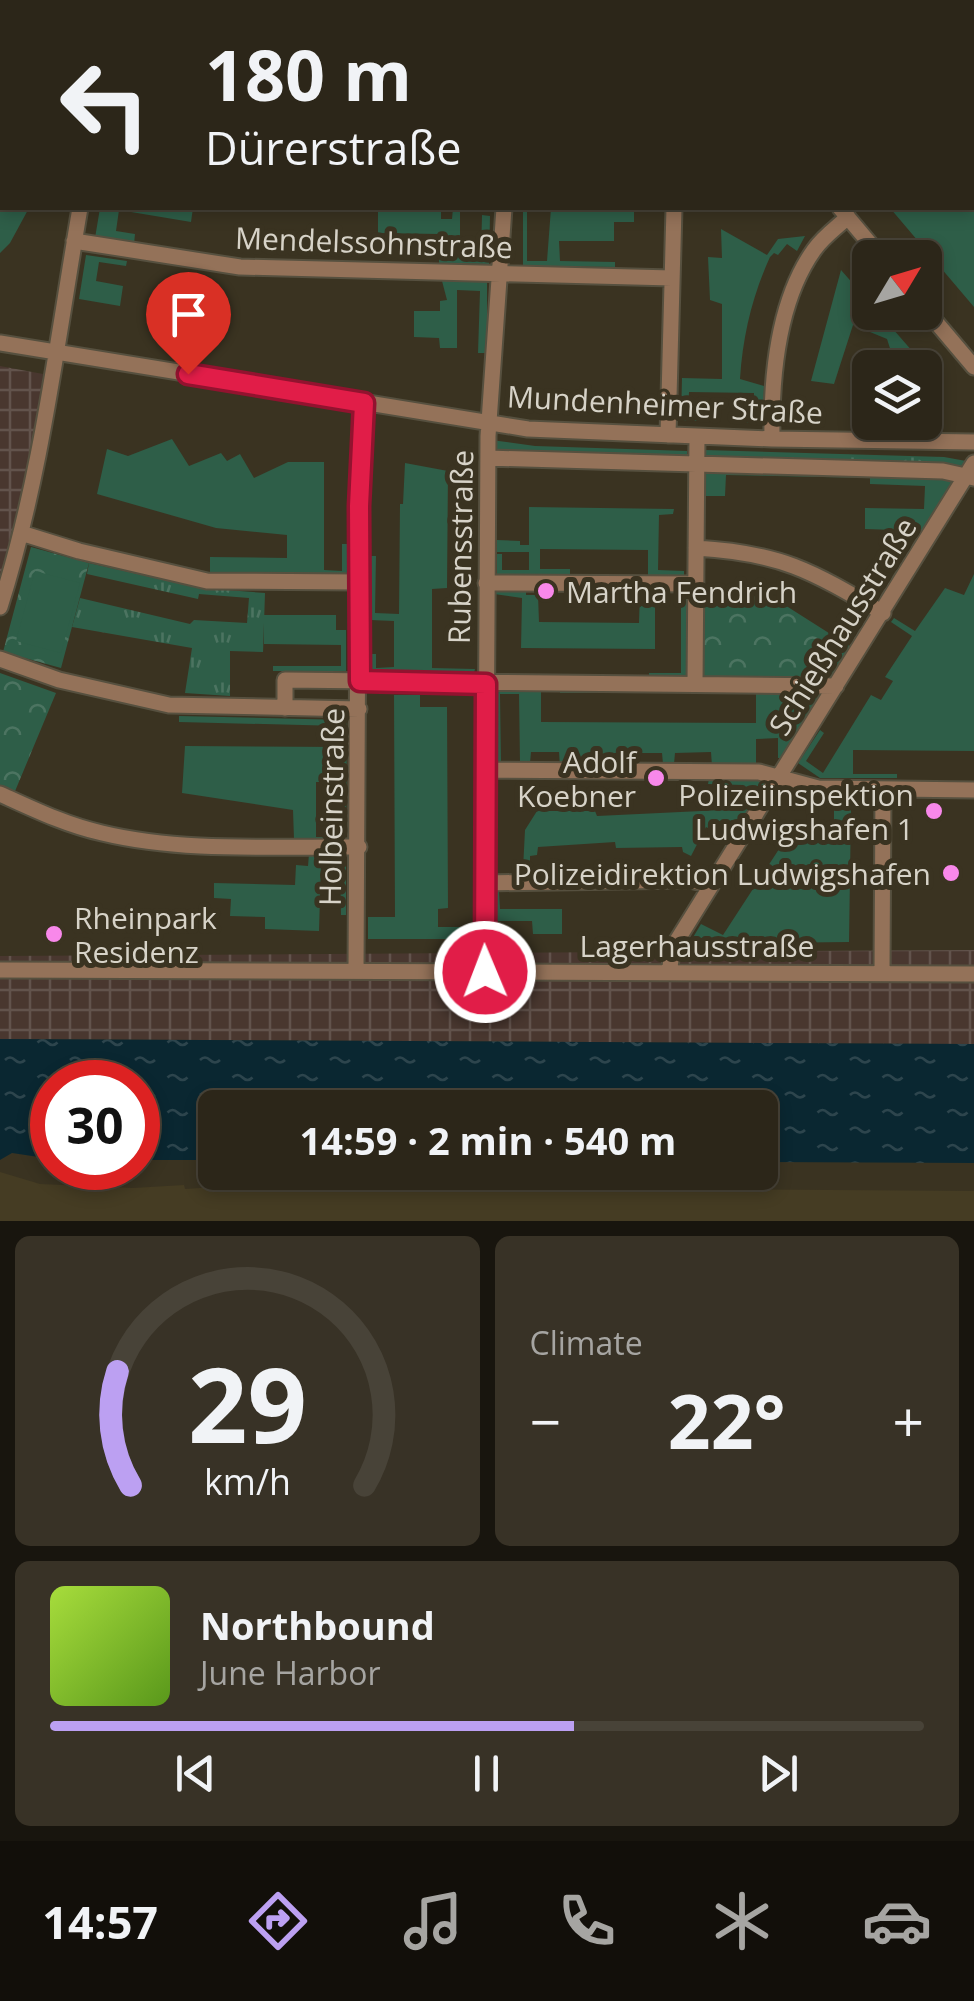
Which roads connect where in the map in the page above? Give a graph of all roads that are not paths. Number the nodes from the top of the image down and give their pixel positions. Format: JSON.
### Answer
{"nodes":[{"id":1,"x":80,"y":210,"type":"edge"},
{"id":2,"x":504,"y":210,"type":"edge"},
{"id":3,"x":674,"y":210,"type":"edge"},
{"id":4,"x":844,"y":212,"type":"edge"},
{"id":5,"x":867,"y":240,"type":"edge"},
{"id":6,"x":74,"y":241,"type":"junction"},
{"id":7,"x":500,"y":275,"type":"junction"},
{"id":8,"x":672,"y":278,"type":"junction"},
{"id":9,"x":942,"y":329,"type":"edge"},
{"id":10,"x":0,"y":343,"type":"edge"},
{"id":11,"x":55,"y":352,"type":"junction"},
{"id":12,"x":974,"y":368,"type":"edge"},
{"id":13,"x":364,"y":403,"type":"junction"},
{"id":14,"x":490,"y":424,"type":"junction"},
{"id":15,"x":668,"y":435,"type":"junction"},
{"id":16,"x":697,"y":436,"type":"junction"},
{"id":17,"x":772,"y":439,"type":"junction"},
{"id":18,"x":974,"y":442,"type":"edge"},
{"id":19,"x":488,"y":458,"type":"junction"},
{"id":20,"x":696,"y":464,"type":"junction"},
{"id":21,"x":972,"y":473,"type":"edge"},
{"id":22,"x":21,"y":533,"type":"junction"},
{"id":23,"x":696,"y":548,"type":"junction"},
{"id":24,"x":358,"y":582,"type":"junction"},
{"id":25,"x":486,"y":583,"type":"junction"},
{"id":26,"x":696,"y":584,"type":"junction"},
{"id":27,"x":0,"y":607,"type":"edge"},
{"id":28,"x":883,"y":612,"type":"junction"},
{"id":29,"x":0,"y":659,"type":"edge"},
{"id":30,"x":360,"y":681,"type":"junction"},
{"id":31,"x":486,"y":684,"type":"junction"},
{"id":32,"x":695,"y":684,"type":"junction"},
{"id":33,"x":836,"y":686,"type":"junction"},
{"id":34,"x":285,"y":708,"type":"junction"},
{"id":35,"x":359,"y":709,"type":"junction"},
{"id":36,"x":484,"y":770,"type":"junction"},
{"id":37,"x":780,"y":778,"type":"junction"},
{"id":38,"x":883,"y":789,"type":"junction"},
{"id":39,"x":974,"y":790,"type":"edge"},
{"id":40,"x":0,"y":794,"type":"edge"},
{"id":41,"x":358,"y":846,"type":"junction"},
{"id":42,"x":484,"y":883,"type":"junction"},
{"id":43,"x":712,"y":885,"type":"junction"},
{"id":44,"x":0,"y":970,"type":"edge"},
{"id":45,"x":356,"y":971,"type":"junction"},
{"id":46,"x":485,"y":972,"type":"junction"},
{"id":47,"x":668,"y":973,"type":"junction"},
{"id":48,"x":882,"y":973,"type":"junction"},
{"id":49,"x":974,"y":974,"type":"edge"}],
"edges":[{"from":1,"to":6,"type":"street"},
{"from":2,"to":7,"type":"street","name":"Rubensstraße"},
{"from":3,"to":8,"type":"street"},
{"from":4,"to":5,"type":"street"},
{"from":4,"to":17,"type":"street"},
{"from":6,"to":7,"type":"street","name":"Mendelssohnstraße"},
{"from":6,"to":11,"type":"street"},
{"from":7,"to":8,"type":"street","name":"Mendelssohnstraße"},
{"from":7,"to":14,"type":"street","name":"Rubensstraße"},
{"from":8,"to":15,"type":"street"},
{"from":9,"to":12,"type":"street"},
{"from":10,"to":11,"type":"street","name":"Mundenheimer Straße"},
{"from":11,"to":13,"type":"street","name":"Mundenheimer Straße"},
{"from":11,"to":22,"type":"street"},
{"from":13,"to":14,"type":"street","name":"Mundenheimer Straße"},
{"from":13,"to":24,"type":"street","name":"Holbeinstraße"},
{"from":14,"to":15,"type":"street","name":"Mundenheimer Straße"},
{"from":14,"to":19,"type":"street","name":"Rubensstraße"},
{"from":15,"to":16,"type":"street","name":"Mundenheimer Straße"},
{"from":16,"to":17,"type":"street","name":"Mundenheimer Straße"},
{"from":16,"to":20,"type":"street"},
{"from":17,"to":18,"type":"street","name":"Mundenheimer Straße"},
{"from":19,"to":20,"type":"street","name":"Mundenheimer Straße"},
{"from":19,"to":25,"type":"street","name":"Rubensstraße"},
{"from":20,"to":21,"type":"street","name":"Mundenheimer Straße"},
{"from":20,"to":23,"type":"street"},
{"from":21,"to":28,"type":"street","name":"Schießhausstraße"},
{"from":22,"to":24,"type":"street"},
{"from":22,"to":27,"type":"street"},
{"from":23,"to":26,"type":"street"},
{"from":23,"to":28,"type":"street"},
{"from":24,"to":30,"type":"street","name":"Holbeinstraße"},
{"from":25,"to":26,"type":"street"},
{"from":25,"to":31,"type":"street","name":"Rubensstraße"},
{"from":26,"to":32,"type":"street"},
{"from":28,"to":33,"type":"street","name":"Schießhausstraße"},
{"from":29,"to":34,"type":"street"},
{"from":30,"to":31,"type":"street"},
{"from":30,"to":34,"type":"street"},
{"from":30,"to":35,"type":"street","name":"Holbeinstraße"},
{"from":31,"to":32,"type":"street"},
{"from":31,"to":36,"type":"street","name":"Rubensstraße"},
{"from":32,"to":33,"type":"street"},
{"from":33,"to":37,"type":"street","name":"Schießhausstraße"},
{"from":34,"to":35,"type":"street"},
{"from":35,"to":41,"type":"street","name":"Holbeinstraße"},
{"from":36,"to":37,"type":"street"},
{"from":36,"to":42,"type":"street","name":"Rubensstraße"},
{"from":37,"to":38,"type":"street"},
{"from":37,"to":43,"type":"street","name":"Schießhausstraße"},
{"from":38,"to":39,"type":"street"},
{"from":38,"to":48,"type":"street"},
{"from":40,"to":41,"type":"street"},
{"from":41,"to":45,"type":"street","name":"Holbeinstraße"},
{"from":42,"to":43,"type":"street"},
{"from":42,"to":46,"type":"street","name":"Rubensstraße"},
{"from":43,"to":47,"type":"street","name":"Schießhausstraße"},
{"from":44,"to":45,"type":"street","name":"Lagerhausstraße"},
{"from":45,"to":46,"type":"street","name":"Lagerhausstraße"},
{"from":46,"to":47,"type":"street","name":"Lagerhausstraße"},
{"from":47,"to":48,"type":"street","name":"Lagerhausstraße"},
{"from":48,"to":49,"type":"street","name":"Lagerhausstraße"}]}
